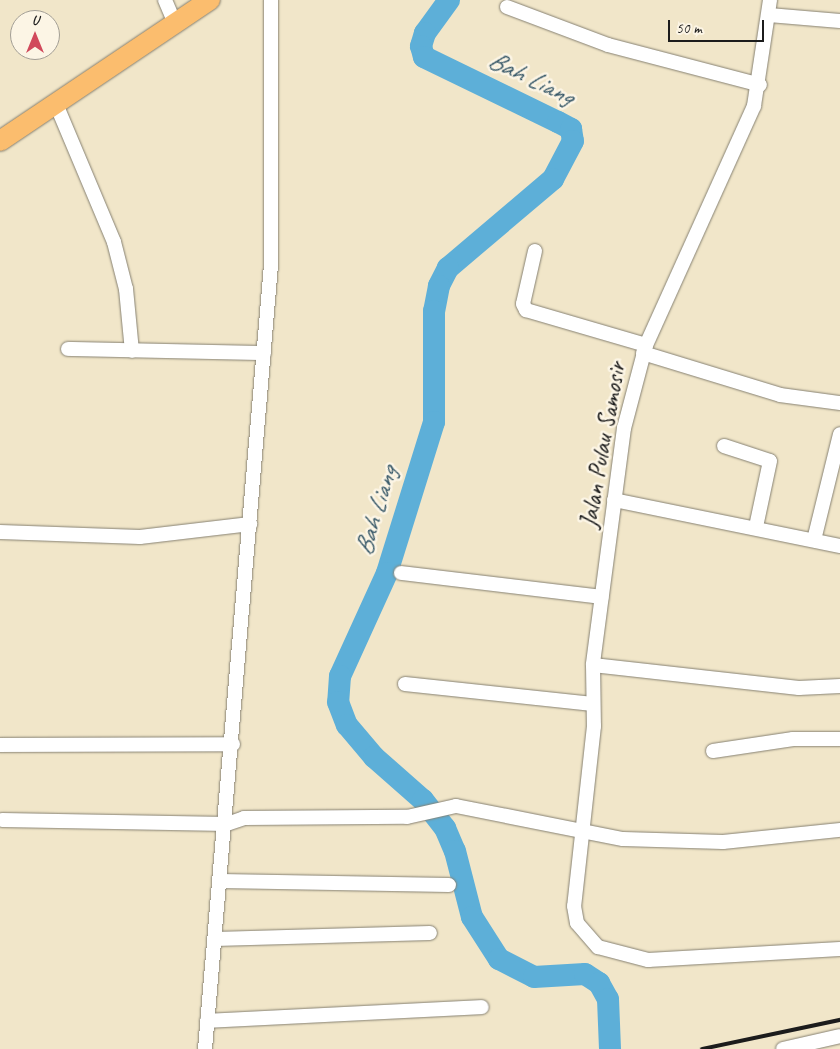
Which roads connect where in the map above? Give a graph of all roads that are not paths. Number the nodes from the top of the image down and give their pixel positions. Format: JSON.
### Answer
{"nodes":[{"id":1,"x":165,"y":0,"type":"edge"},
{"id":2,"x":210,"y":0,"type":"edge"},
{"id":3,"x":770,"y":0,"type":"edge"},
{"id":4,"x":268,"y":3,"type":"edge"},
{"id":5,"x":507,"y":7,"type":"dead end"},
{"id":6,"x":769,"y":16,"type":"junction"},
{"id":7,"x":840,"y":21,"type":"edge"},
{"id":8,"x":175,"y":24,"type":"junction"},
{"id":9,"x":760,"y":85,"type":"junction"},
{"id":10,"x":56,"y":104,"type":"junction"},
{"id":11,"x":0,"y":141,"type":"edge"},
{"id":12,"x":535,"y":252,"type":"dead end"},
{"id":13,"x":68,"y":349,"type":"dead end"},
{"id":14,"x":644,"y":349,"type":"junction"},
{"id":15,"x":132,"y":350,"type":"junction"},
{"id":16,"x":264,"y":354,"type":"junction"},
{"id":17,"x":840,"y":404,"type":"edge"},
{"id":18,"x":840,"y":434,"type":"edge"},
{"id":19,"x":724,"y":446,"type":"dead end"},
{"id":20,"x":614,"y":500,"type":"junction"},
{"id":21,"x":250,"y":524,"type":"junction"},
{"id":22,"x":756,"y":527,"type":"junction"},
{"id":23,"x":0,"y":532,"type":"edge"},
{"id":24,"x":814,"y":540,"type":"junction"},
{"id":25,"x":840,"y":546,"type":"edge"},
{"id":26,"x":401,"y":573,"type":"dead end"},
{"id":27,"x":602,"y":597,"type":"junction"},
{"id":28,"x":593,"y":665,"type":"junction"},
{"id":29,"x":405,"y":684,"type":"dead end"},
{"id":30,"x":840,"y":686,"type":"edge"},
{"id":31,"x":593,"y":704,"type":"junction"},
{"id":32,"x":840,"y":738,"type":"edge"},
{"id":33,"x":233,"y":744,"type":"junction"},
{"id":34,"x":0,"y":745,"type":"edge"},
{"id":35,"x":713,"y":751,"type":"dead end"},
{"id":36,"x":2,"y":820,"type":"dead end"},
{"id":37,"x":227,"y":824,"type":"junction"},
{"id":38,"x":840,"y":830,"type":"edge"},
{"id":39,"x":579,"y":832,"type":"junction"},
{"id":40,"x":220,"y":881,"type":"junction"},
{"id":41,"x":449,"y":885,"type":"dead end"},
{"id":42,"x":430,"y":933,"type":"dead end"},
{"id":43,"x":215,"y":939,"type":"junction"},
{"id":44,"x":840,"y":949,"type":"edge"},
{"id":45,"x":482,"y":1007,"type":"dead end"},
{"id":46,"x":207,"y":1021,"type":"junction"},
{"id":47,"x":840,"y":1036,"type":"edge"},
{"id":48,"x":204,"y":1049,"type":"edge"},
{"id":49,"x":783,"y":1049,"type":"edge"}],
"edges":[{"from":1,"to":8,"type":"street"},
{"from":2,"to":8,"type":"highway"},
{"from":3,"to":6,"type":"street","name":"Jalan Pulau Samosir"},
{"from":4,"to":16,"type":"street"},
{"from":5,"to":9,"type":"street"},
{"from":6,"to":7,"type":"street"},
{"from":6,"to":9,"type":"street","name":"Jalan Pulau Samosir"},
{"from":8,"to":10,"type":"highway"},
{"from":9,"to":14,"type":"street","name":"Jalan Pulau Samosir"},
{"from":10,"to":11,"type":"highway"},
{"from":10,"to":15,"type":"street"},
{"from":12,"to":14,"type":"street"},
{"from":13,"to":15,"type":"street"},
{"from":14,"to":17,"type":"street"},
{"from":14,"to":20,"type":"street","name":"Jalan Pulau Samosir"},
{"from":15,"to":16,"type":"street"},
{"from":16,"to":21,"type":"street"},
{"from":18,"to":24,"type":"street"},
{"from":19,"to":22,"type":"street"},
{"from":20,"to":22,"type":"street"},
{"from":20,"to":27,"type":"street","name":"Jalan Pulau Samosir"},
{"from":21,"to":23,"type":"street"},
{"from":21,"to":33,"type":"street"},
{"from":22,"to":24,"type":"street"},
{"from":24,"to":25,"type":"street"},
{"from":26,"to":27,"type":"street"},
{"from":27,"to":28,"type":"street","name":"Jalan Pulau Samosir"},
{"from":28,"to":30,"type":"street"},
{"from":28,"to":31,"type":"street","name":"Jalan Pulau Samosir"},
{"from":29,"to":31,"type":"street"},
{"from":31,"to":39,"type":"street","name":"Jalan Pulau Samosir"},
{"from":32,"to":35,"type":"street"},
{"from":33,"to":34,"type":"street"},
{"from":33,"to":37,"type":"street"},
{"from":36,"to":37,"type":"street"},
{"from":37,"to":39,"type":"street"},
{"from":37,"to":40,"type":"street"},
{"from":38,"to":39,"type":"street"},
{"from":39,"to":44,"type":"street","name":"Jalan Pulau Samosir"},
{"from":40,"to":41,"type":"street"},
{"from":40,"to":43,"type":"street"},
{"from":42,"to":43,"type":"street"},
{"from":43,"to":46,"type":"street"},
{"from":45,"to":46,"type":"street"},
{"from":46,"to":48,"type":"street"},
{"from":47,"to":49,"type":"street"}]}
